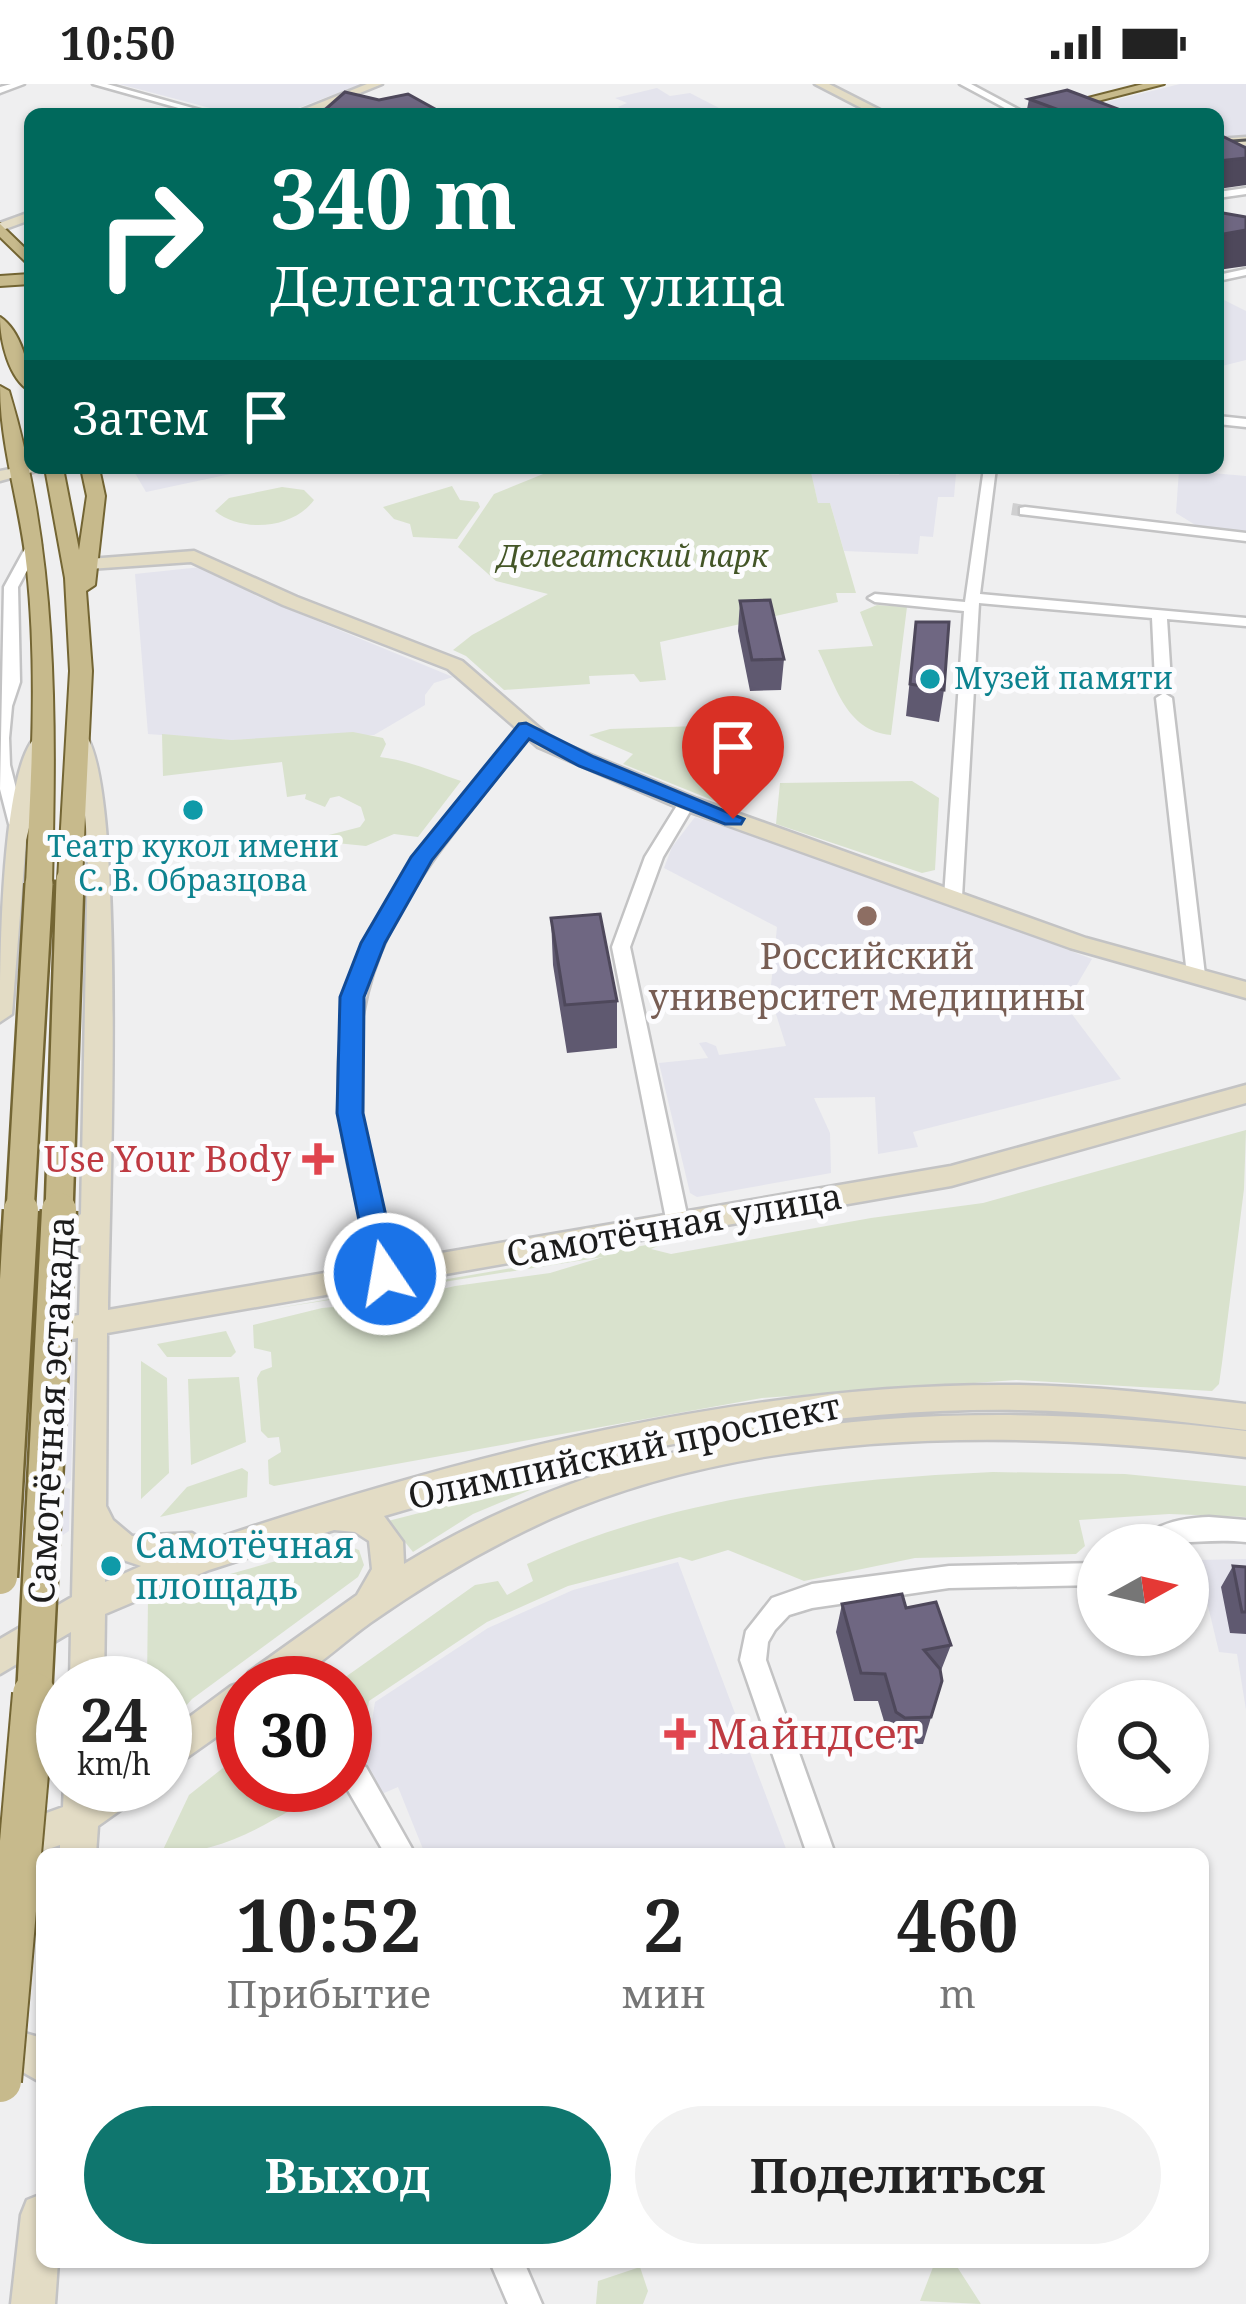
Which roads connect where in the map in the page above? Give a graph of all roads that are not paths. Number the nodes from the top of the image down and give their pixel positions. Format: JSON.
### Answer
{"nodes":[{"id":1,"x":20,"y":84,"type":"edge"},
{"id":2,"x":97,"y":84,"type":"edge"},
{"id":3,"x":377,"y":84,"type":"edge"},
{"id":4,"x":820,"y":84,"type":"edge"},
{"id":5,"x":964,"y":84,"type":"edge"},
{"id":6,"x":1158,"y":84,"type":"edge"},
{"id":7,"x":1172,"y":84,"type":"edge"},
{"id":8,"x":0,"y":90,"type":"edge"},
{"id":9,"x":329,"y":102,"type":"junction"},
{"id":10,"x":187,"y":108,"type":"edge"},
{"id":11,"x":314,"y":108,"type":"edge"},
{"id":12,"x":354,"y":108,"type":"edge"},
{"id":13,"x":870,"y":108,"type":"edge"},
{"id":14,"x":1014,"y":108,"type":"edge"},
{"id":15,"x":1053,"y":108,"type":"edge"},
{"id":16,"x":1071,"y":108,"type":"edge"},
{"id":17,"x":0,"y":228,"type":"edge"},
{"id":18,"x":24,"y":255,"type":"edge"},
{"id":19,"x":0,"y":322,"type":"edge"},
{"id":20,"x":24,"y":373,"type":"edge"},
{"id":21,"x":0,"y":391,"type":"edge"},
{"id":22,"x":20,"y":472,"type":"edge"},
{"id":23,"x":55,"y":474,"type":"edge"},
{"id":24,"x":91,"y":474,"type":"edge"},
{"id":25,"x":990,"y":474,"type":"edge"},
{"id":26,"x":1025,"y":511,"type":"tunnel mouth"},
{"id":27,"x":1246,"y":537,"type":"edge"},
{"id":28,"x":34,"y":545,"type":"junction"},
{"id":29,"x":88,"y":564,"type":"junction"},
{"id":30,"x":875,"y":598,"type":"dead end"},
{"id":31,"x":972,"y":603,"type":"junction"},
{"id":32,"x":1159,"y":615,"type":"junction"},
{"id":33,"x":79,"y":621,"type":"junction"},
{"id":34,"x":1246,"y":622,"type":"edge"},
{"id":35,"x":6,"y":668,"type":"edge"},
{"id":36,"x":526,"y":729,"type":"junction"},
{"id":37,"x":79,"y":735,"type":"junction"},
{"id":38,"x":41,"y":740,"type":"junction"},
{"id":39,"x":687,"y":803,"type":"junction"},
{"id":40,"x":17,"y":824,"type":"junction"},
{"id":41,"x":54,"y":882,"type":"junction"},
{"id":42,"x":953,"y":897,"type":"junction"},
{"id":43,"x":2,"y":964,"type":"edge"},
{"id":44,"x":1196,"y":975,"type":"junction"},
{"id":45,"x":1246,"y":990,"type":"edge"},
{"id":46,"x":0,"y":1014,"type":"edge"},
{"id":47,"x":1246,"y":1094,"type":"edge"},
{"id":48,"x":97,"y":1210,"type":"junction"},
{"id":49,"x":678,"y":1224,"type":"junction"},
{"id":50,"x":0,"y":1243,"type":"edge"},
{"id":51,"x":385,"y":1274,"type":"junction"},
{"id":52,"x":94,"y":1324,"type":"junction"},
{"id":53,"x":0,"y":1340,"type":"edge"},
{"id":54,"x":1246,"y":1417,"type":"edge"},
{"id":55,"x":1246,"y":1444,"type":"edge"},
{"id":56,"x":92,"y":1510,"type":"junction"},
{"id":57,"x":305,"y":1524,"type":"junction"},
{"id":58,"x":1209,"y":1527,"type":"edge"},
{"id":59,"x":1246,"y":1531,"type":"edge"},
{"id":60,"x":1077,"y":1575,"type":"edge"},
{"id":61,"x":0,"y":1577,"type":"edge"},
{"id":62,"x":369,"y":1602,"type":"junction"},
{"id":63,"x":90,"y":1604,"type":"junction"},
{"id":64,"x":88,"y":1656,"type":"edge"},
{"id":65,"x":297,"y":1656,"type":"edge"},
{"id":66,"x":0,"y":1658,"type":"edge"},
{"id":67,"x":216,"y":1717,"type":"edge"},
{"id":68,"x":192,"y":1736,"type":"edge"},
{"id":69,"x":372,"y":1804,"type":"edge"},
{"id":70,"x":80,"y":1819,"type":"edge"},
{"id":71,"x":0,"y":1847,"type":"edge"},
{"id":72,"x":397,"y":1848,"type":"edge"},
{"id":73,"x":819,"y":1848,"type":"edge"},
{"id":74,"x":0,"y":2047,"type":"edge"},
{"id":75,"x":36,"y":2058,"type":"edge"},
{"id":76,"x":0,"y":2081,"type":"edge"},
{"id":77,"x":37,"y":2268,"type":"edge"},
{"id":78,"x":510,"y":2268,"type":"edge"},
{"id":79,"x":33,"y":2304,"type":"edge"},
{"id":80,"x":525,"y":2304,"type":"edge"}],
"edges":[{"from":1,"to":8,"type":"street"},
{"from":2,"to":10,"type":"street"},
{"from":3,"to":9,"type":"main road"},
{"from":4,"to":13,"type":"main road"},
{"from":5,"to":14,"type":"street"},
{"from":6,"to":15,"type":"main road"},
{"from":7,"to":16,"type":"main road"},
{"from":9,"to":11,"type":"main road"},
{"from":9,"to":12,"type":"street"},
{"from":17,"to":18,"type":"main road"},
{"from":19,"to":20,"type":"main road"},
{"from":21,"to":22,"type":"main road"},
{"from":22,"to":28,"type":"main road"},
{"from":23,"to":33,"type":"main road"},
{"from":24,"to":29,"type":"main road"},
{"from":25,"to":31,"type":"street"},
{"from":26,"to":27,"type":"street"},
{"from":28,"to":35,"type":"street"},
{"from":28,"to":38,"type":"main road"},
{"from":29,"to":33,"type":"main road"},
{"from":29,"to":36,"type":"main road"},
{"from":30,"to":31,"type":"street"},
{"from":31,"to":32,"type":"street"},
{"from":31,"to":42,"type":"street"},
{"from":32,"to":34,"type":"street"},
{"from":32,"to":44,"type":"street"},
{"from":33,"to":37,"type":"main road"},
{"from":35,"to":40,"type":"street"},
{"from":36,"to":39,"type":"main road"},
{"from":36,"to":51,"type":"street"},
{"from":37,"to":41,"type":"main road"},
{"from":37,"to":48,"type":"main road"},
{"from":38,"to":40,"type":"main road"},
{"from":38,"to":41,"type":"main road"},
{"from":39,"to":42,"type":"main road"},
{"from":39,"to":49,"type":"street"},
{"from":40,"to":43,"type":"main road"},
{"from":41,"to":61,"type":"main road","name":"Самотёчная эстакада","bridge":true},
{"from":41,"to":76,"type":"main road","name":"Самотёчная эстакада","bridge":true},
{"from":42,"to":44,"type":"main road"},
{"from":43,"to":46,"type":"main road"},
{"from":44,"to":45,"type":"main road"},
{"from":47,"to":49,"type":"main road","name":"Самотёчная улица"},
{"from":48,"to":50,"type":"main road"},
{"from":48,"to":52,"type":"main road"},
{"from":49,"to":51,"type":"main road","name":"Самотёчная улица"},
{"from":51,"to":52,"type":"main road","name":"Самотёчная улица"},
{"from":52,"to":53,"type":"main road"},
{"from":52,"to":56,"type":"main road"},
{"from":54,"to":57,"type":"main road","name":"Олимпийский проспект"},
{"from":55,"to":62,"type":"main road","name":"Олимпийский проспект"},
{"from":56,"to":57,"type":"main road"},
{"from":56,"to":63,"type":"main road"},
{"from":57,"to":62,"type":"main road"},
{"from":57,"to":63,"type":"main road","name":"Олимпийский проспект"},
{"from":58,"to":59,"type":"street"},
{"from":60,"to":73,"type":"street"},
{"from":62,"to":65,"type":"main road","name":"Олимпийский проспект"},
{"from":63,"to":64,"type":"main road"},
{"from":63,"to":66,"type":"main road"},
{"from":67,"to":68,"type":"main road"},
{"from":69,"to":72,"type":"street"},
{"from":70,"to":71,"type":"main road"},
{"from":74,"to":75,"type":"main road"},
{"from":77,"to":79,"type":"main road"},
{"from":78,"to":80,"type":"street"}]}
